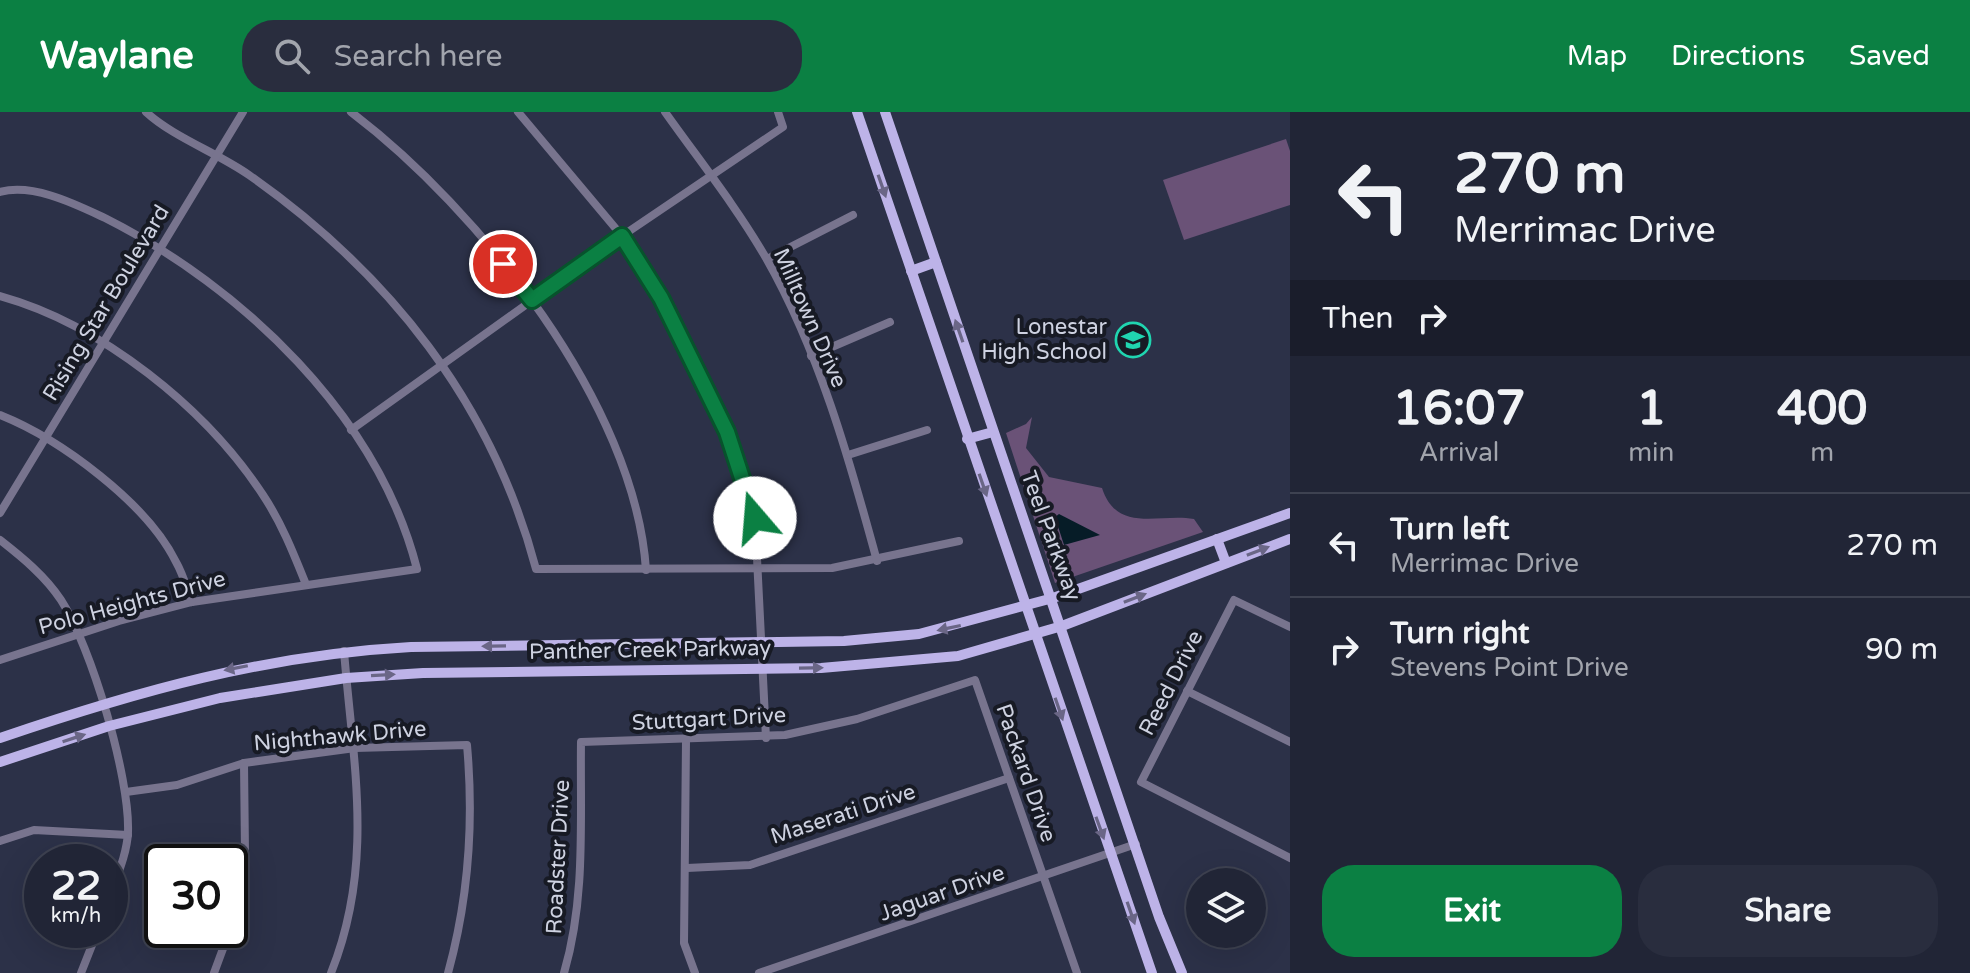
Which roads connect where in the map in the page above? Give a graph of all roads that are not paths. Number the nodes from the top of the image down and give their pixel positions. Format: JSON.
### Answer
{"nodes":[{"id":1,"x":146,"y":112,"type":"edge"},
{"id":2,"x":243,"y":112,"type":"edge"},
{"id":3,"x":351,"y":112,"type":"edge"},
{"id":4,"x":518,"y":112,"type":"edge"},
{"id":5,"x":665,"y":112,"type":"edge"},
{"id":6,"x":778,"y":112,"type":"edge"},
{"id":7,"x":857,"y":112,"type":"edge"},
{"id":8,"x":885,"y":112,"type":"edge"},
{"id":9,"x":217,"y":155,"type":"junction"},
{"id":10,"x":713,"y":175,"type":"junction"},
{"id":11,"x":0,"y":192,"type":"edge"},
{"id":12,"x":853,"y":215,"type":"dead end"},
{"id":13,"x":622,"y":236,"type":"junction"},
{"id":14,"x":160,"y":248,"type":"junction"},
{"id":15,"x":767,"y":259,"type":"junction"},
{"id":16,"x":936,"y":262,"type":"junction"},
{"id":17,"x":911,"y":271,"type":"junction"},
{"id":18,"x":0,"y":296,"type":"edge"},
{"id":19,"x":532,"y":300,"type":"junction"},
{"id":20,"x":890,"y":322,"type":"dead end"},
{"id":21,"x":103,"y":342,"type":"junction"},
{"id":22,"x":811,"y":356,"type":"junction"},
{"id":23,"x":442,"y":365,"type":"junction"},
{"id":24,"x":0,"y":415,"type":"edge"},
{"id":25,"x":351,"y":430,"type":"junction"},
{"id":26,"x":927,"y":430,"type":"dead end"},
{"id":27,"x":993,"y":432,"type":"junction"},
{"id":28,"x":45,"y":438,"type":"junction"},
{"id":29,"x":967,"y":439,"type":"junction"},
{"id":30,"x":848,"y":455,"type":"junction"},
{"id":31,"x":0,"y":513,"type":"edge"},
{"id":32,"x":1290,"y":513,"type":"edge"},
{"id":33,"x":1217,"y":539,"type":"junction"},
{"id":34,"x":1290,"y":539,"type":"edge"},
{"id":35,"x":0,"y":540,"type":"edge"},
{"id":36,"x":959,"y":541,"type":"dead end"},
{"id":37,"x":877,"y":561,"type":"junction"},
{"id":38,"x":1226,"y":563,"type":"junction"},
{"id":39,"x":760,"y":568,"type":"junction"},
{"id":40,"x":646,"y":570,"type":"junction"},
{"id":41,"x":305,"y":582,"type":"junction"},
{"id":42,"x":1053,"y":598,"type":"junction"},
{"id":43,"x":192,"y":602,"type":"junction"},
{"id":44,"x":1024,"y":607,"type":"junction"},
{"id":45,"x":1062,"y":626,"type":"junction"},
{"id":46,"x":1290,"y":627,"type":"edge"},
{"id":47,"x":77,"y":635,"type":"junction"},
{"id":48,"x":1034,"y":635,"type":"junction"},
{"id":49,"x":762,"y":642,"type":"junction"},
{"id":50,"x":344,"y":651,"type":"junction"},
{"id":51,"x":0,"y":660,"type":"edge"},
{"id":52,"x":762,"y":669,"type":"junction"},
{"id":53,"x":346,"y":678,"type":"junction"},
{"id":54,"x":975,"y":680,"type":"joint"},
{"id":55,"x":1187,"y":691,"type":"junction"},
{"id":56,"x":102,"y":704,"type":"junction"},
{"id":57,"x":109,"y":726,"type":"junction"},
{"id":58,"x":0,"y":738,"type":"edge"},
{"id":59,"x":766,"y":738,"type":"junction"},
{"id":60,"x":686,"y":741,"type":"junction"},
{"id":61,"x":581,"y":742,"type":"joint"},
{"id":62,"x":1290,"y":742,"type":"edge"},
{"id":63,"x":355,"y":748,"type":"junction"},
{"id":64,"x":0,"y":762,"type":"edge"},
{"id":65,"x":244,"y":763,"type":"junction"},
{"id":66,"x":1009,"y":778,"type":"junction"},
{"id":67,"x":126,"y":792,"type":"junction"},
{"id":68,"x":128,"y":835,"type":"junction"},
{"id":69,"x":0,"y":841,"type":"edge"},
{"id":70,"x":125,"y":844,"type":"edge"},
{"id":71,"x":1136,"y":844,"type":"junction"},
{"id":72,"x":1109,"y":854,"type":"junction"},
{"id":73,"x":1290,"y":858,"type":"edge"},
{"id":74,"x":687,"y":868,"type":"junction"},
{"id":75,"x":1044,"y":878,"type":"junction"},
{"id":76,"x":91,"y":948,"type":"edge"},
{"id":77,"x":795,"y":961,"type":"junction"},
{"id":78,"x":81,"y":973,"type":"edge"},
{"id":79,"x":214,"y":973,"type":"edge"},
{"id":80,"x":331,"y":973,"type":"edge"},
{"id":81,"x":449,"y":973,"type":"edge"},
{"id":82,"x":564,"y":973,"type":"edge"},
{"id":83,"x":695,"y":973,"type":"edge"},
{"id":84,"x":759,"y":973,"type":"edge"},
{"id":85,"x":800,"y":973,"type":"edge"},
{"id":86,"x":1077,"y":973,"type":"edge"},
{"id":87,"x":1152,"y":973,"type":"edge"},
{"id":88,"x":1182,"y":973,"type":"edge"}],
"edges":[{"from":1,"to":9,"type":"street"},
{"from":2,"to":9,"type":"street","name":"Rising Star Boulevard"},
{"from":3,"to":19,"type":"street"},
{"from":4,"to":13,"type":"street"},
{"from":5,"to":10,"type":"street","name":"Milltown Drive"},
{"from":6,"to":10,"type":"street"},
{"from":7,"to":17,"type":"main road","one_way":true},
{"from":8,"to":16,"type":"main road","name":"Teel Parkway"},
{"from":9,"to":14,"type":"street","name":"Rising Star Boulevard"},
{"from":9,"to":23,"type":"street"},
{"from":10,"to":13,"type":"street"},
{"from":10,"to":15,"type":"street","name":"Milltown Drive"},
{"from":11,"to":14,"type":"street"},
{"from":12,"to":15,"type":"street"},
{"from":13,"to":19,"type":"street"},
{"from":13,"to":39,"type":"street"},
{"from":14,"to":21,"type":"street","name":"Rising Star Boulevard"},
{"from":14,"to":25,"type":"street"},
{"from":15,"to":22,"type":"street","name":"Milltown Drive"},
{"from":16,"to":17,"type":"main road"},
{"from":27,"to":16,"type":"main road","name":"Teel Parkway","one_way":true},
{"from":17,"to":29,"type":"main road"},
{"from":18,"to":21,"type":"street"},
{"from":19,"to":23,"type":"street"},
{"from":19,"to":40,"type":"street"},
{"from":20,"to":22,"type":"street"},
{"from":21,"to":28,"type":"street","name":"Rising Star Boulevard"},
{"from":21,"to":41,"type":"street"},
{"from":22,"to":30,"type":"street","name":"Milltown Drive"},
{"from":23,"to":25,"type":"street"},
{"from":23,"to":40,"type":"street"},
{"from":24,"to":28,"type":"street"},
{"from":25,"to":41,"type":"street","name":"Polo Heights Drive"},
{"from":26,"to":30,"type":"street"},
{"from":27,"to":29,"type":"main road"},
{"from":27,"to":42,"type":"main road","name":"Teel Parkway"},
{"from":28,"to":31,"type":"street","name":"Rising Star Boulevard"},
{"from":28,"to":43,"type":"street"},
{"from":29,"to":44,"type":"main road","one_way":true},
{"from":30,"to":37,"type":"street","name":"Milltown Drive"},
{"from":32,"to":33,"type":"main road","name":"Panther Creek Parkway"},
{"from":33,"to":38,"type":"main road"},
{"from":33,"to":42,"type":"main road","name":"Panther Creek Parkway"},
{"from":38,"to":34,"type":"main road","name":"Panther Creek Parkway","one_way":true},
{"from":35,"to":47,"type":"street"},
{"from":36,"to":37,"type":"street"},
{"from":37,"to":39,"type":"street"},
{"from":45,"to":38,"type":"main road","name":"Panther Creek Parkway","one_way":true},
{"from":39,"to":40,"type":"street"},
{"from":39,"to":49,"type":"street"},
{"from":41,"to":43,"type":"street","name":"Polo Heights Drive"},
{"from":42,"to":44,"type":"main road","name":"Panther Creek Parkway"},
{"from":42,"to":45,"type":"main road","name":"Teel Parkway"},
{"from":43,"to":47,"type":"street","name":"Polo Heights Drive"},
{"from":44,"to":48,"type":"main road"},
{"from":44,"to":49,"type":"main road","name":"Panther Creek Parkway","one_way":true},
{"from":45,"to":48,"type":"main road","name":"Panther Creek Parkway"},
{"from":45,"to":71,"type":"main road","name":"Teel Parkway"},
{"from":46,"to":55,"type":"street","name":"Reed Drive"},
{"from":47,"to":51,"type":"street","name":"Polo Heights Drive"},
{"from":47,"to":56,"type":"street"},
{"from":52,"to":48,"type":"main road","name":"Panther Creek Parkway","one_way":true},
{"from":48,"to":72,"type":"main road","one_way":true},
{"from":49,"to":50,"type":"main road","name":"Panther Creek Parkway","one_way":true},
{"from":49,"to":52,"type":"street"},
{"from":50,"to":53,"type":"street"},
{"from":50,"to":56,"type":"main road","name":"Panther Creek Parkway","one_way":true},
{"from":53,"to":52,"type":"main road","name":"Panther Creek Parkway","one_way":true},
{"from":52,"to":59,"type":"street"},
{"from":53,"to":57,"type":"main road","name":"Panther Creek Parkway"},
{"from":53,"to":63,"type":"street"},
{"from":54,"to":59,"type":"street","name":"Stuttgart Drive"},
{"from":54,"to":66,"type":"street","name":"Packard Drive"},
{"from":55,"to":62,"type":"street"},
{"from":55,"to":73,"type":"street","name":"Reed Drive"},
{"from":56,"to":57,"type":"street"},
{"from":56,"to":58,"type":"main road","name":"Panther Creek Parkway"},
{"from":64,"to":57,"type":"main road","name":"Panther Creek Parkway","one_way":true},
{"from":57,"to":67,"type":"street"},
{"from":59,"to":60,"type":"street","name":"Stuttgart Drive"},
{"from":60,"to":61,"type":"street","name":"Stuttgart Drive"},
{"from":60,"to":74,"type":"street"},
{"from":61,"to":82,"type":"street","name":"Roadster Drive"},
{"from":63,"to":65,"type":"street","name":"Nighthawk Drive"},
{"from":63,"to":80,"type":"street"},
{"from":63,"to":81,"type":"street","name":"Nighthawk Drive"},
{"from":65,"to":67,"type":"street","name":"Nighthawk Drive"},
{"from":65,"to":79,"type":"street"},
{"from":66,"to":74,"type":"street","name":"Maserati Drive"},
{"from":66,"to":75,"type":"street","name":"Packard Drive"},
{"from":67,"to":68,"type":"street"},
{"from":68,"to":69,"type":"street"},
{"from":68,"to":70,"type":"street"},
{"from":71,"to":72,"type":"street","name":"Jaguar Drive"},
{"from":71,"to":88,"type":"main road","name":"Teel Parkway"},
{"from":72,"to":75,"type":"street","name":"Jaguar Drive"},
{"from":72,"to":87,"type":"main road","one_way":true},
{"from":74,"to":83,"type":"street"},
{"from":75,"to":77,"type":"street","name":"Jaguar Drive"},
{"from":75,"to":86,"type":"street","name":"Packard Drive"},
{"from":76,"to":78,"type":"street"},
{"from":77,"to":84,"type":"street","name":"Jaguar Drive"},
{"from":77,"to":85,"type":"street"}]}
